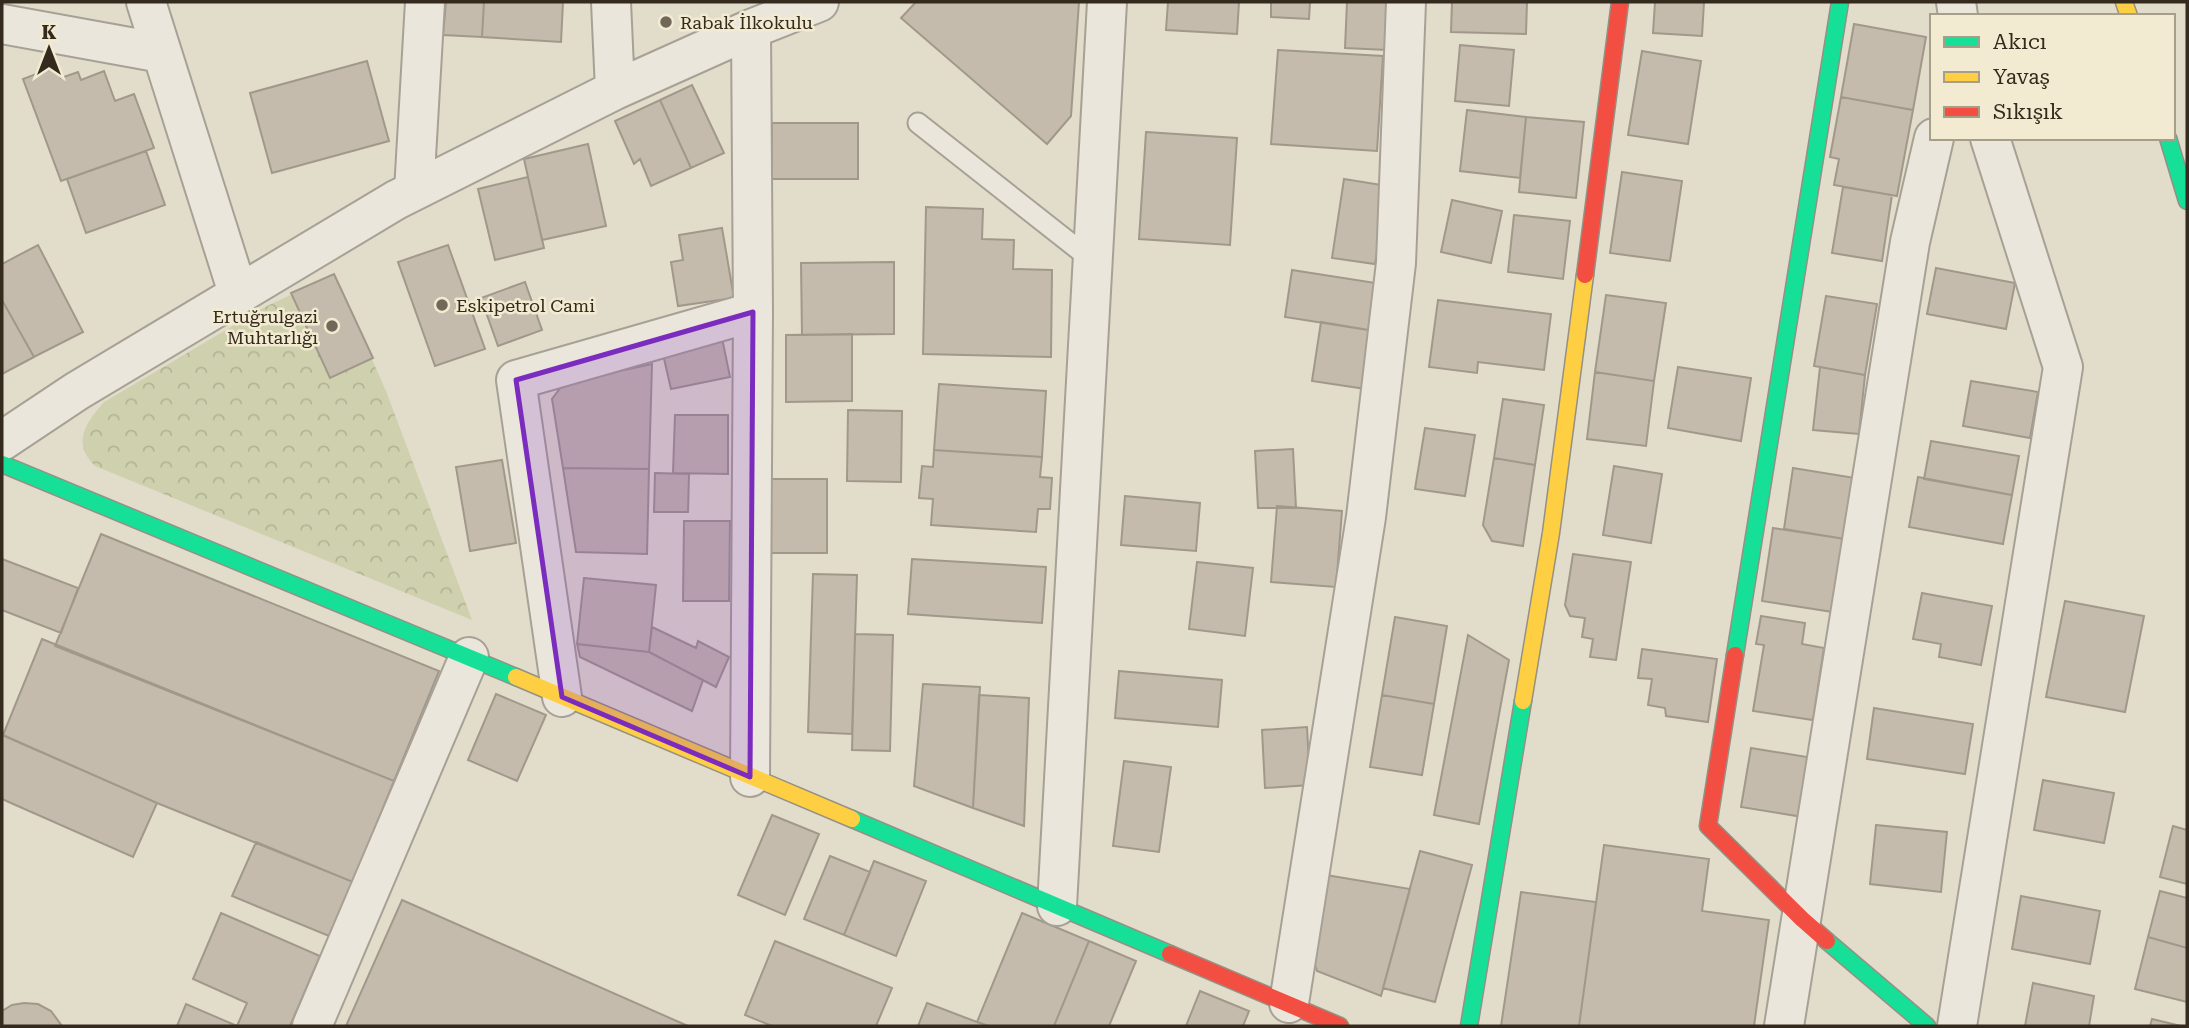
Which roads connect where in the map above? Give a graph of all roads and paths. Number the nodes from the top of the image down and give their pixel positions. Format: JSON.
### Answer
{"nodes":[{"id":1,"x":146,"y":2,"type":"edge"},
{"id":2,"x":425,"y":2,"type":"edge"},
{"id":3,"x":611,"y":2,"type":"edge"},
{"id":4,"x":819,"y":2,"type":"edge"},
{"id":5,"x":1107,"y":2,"type":"edge"},
{"id":6,"x":1406,"y":2,"type":"edge"},
{"id":7,"x":1620,"y":2,"type":"edge"},
{"id":8,"x":1840,"y":2,"type":"edge"},
{"id":9,"x":2,"y":24,"type":"edge"},
{"id":10,"x":751,"y":29,"type":"junction"},
{"id":11,"x":162,"y":53,"type":"junction"},
{"id":12,"x":615,"y":90,"type":"junction"},
{"id":13,"x":918,"y":123,"type":"dead end"},
{"id":14,"x":1934,"y":140,"type":"edge"},
{"id":15,"x":1991,"y":140,"type":"edge"},
{"id":16,"x":2169,"y":140,"type":"edge"},
{"id":17,"x":414,"y":191,"type":"junction"},
{"id":18,"x":2187,"y":201,"type":"edge"},
{"id":19,"x":1093,"y":261,"type":"junction"},
{"id":20,"x":238,"y":293,"type":"junction"},
{"id":21,"x":753,"y":313,"type":"junction"},
{"id":22,"x":2,"y":441,"type":"edge"},
{"id":23,"x":2,"y":464,"type":"edge"},
{"id":24,"x":469,"y":657,"type":"junction"},
{"id":25,"x":562,"y":697,"type":"junction"},
{"id":26,"x":750,"y":777,"type":"junction"},
{"id":27,"x":1057,"y":906,"type":"junction"},
{"id":28,"x":1802,"y":919,"type":"junction"},
{"id":29,"x":1289,"y":1003,"type":"junction"},
{"id":30,"x":312,"y":1026,"type":"edge"},
{"id":31,"x":1340,"y":1026,"type":"edge"},
{"id":32,"x":1469,"y":1026,"type":"edge"},
{"id":33,"x":1784,"y":1026,"type":"edge"},
{"id":34,"x":1927,"y":1026,"type":"edge"},
{"id":35,"x":1957,"y":1026,"type":"edge"}],
"edges":[{"from":1,"to":11,"type":"street"},
{"from":2,"to":17,"type":"street"},
{"from":3,"to":12,"type":"street"},
{"from":4,"to":10,"type":"street"},
{"from":5,"to":19,"type":"street"},
{"from":6,"to":29,"type":"street"},
{"from":7,"to":32,"type":"main road"},
{"from":8,"to":28,"type":"main road"},
{"from":9,"to":11,"type":"street"},
{"from":10,"to":12,"type":"street"},
{"from":10,"to":21,"type":"street"},
{"from":11,"to":20,"type":"street"},
{"from":12,"to":17,"type":"street"},
{"from":13,"to":19,"type":"lane"},
{"from":14,"to":28,"type":"street"},
{"from":15,"to":35,"type":"street"},
{"from":16,"to":18,"type":"main road"},
{"from":17,"to":20,"type":"street"},
{"from":19,"to":27,"type":"street"},
{"from":20,"to":22,"type":"street"},
{"from":21,"to":25,"type":"street"},
{"from":21,"to":26,"type":"street"},
{"from":23,"to":24,"type":"main road"},
{"from":24,"to":25,"type":"main road"},
{"from":24,"to":30,"type":"street"},
{"from":25,"to":26,"type":"main road"},
{"from":26,"to":27,"type":"main road"},
{"from":27,"to":29,"type":"main road"},
{"from":28,"to":33,"type":"street"},
{"from":28,"to":34,"type":"main road"},
{"from":29,"to":31,"type":"main road"}]}
